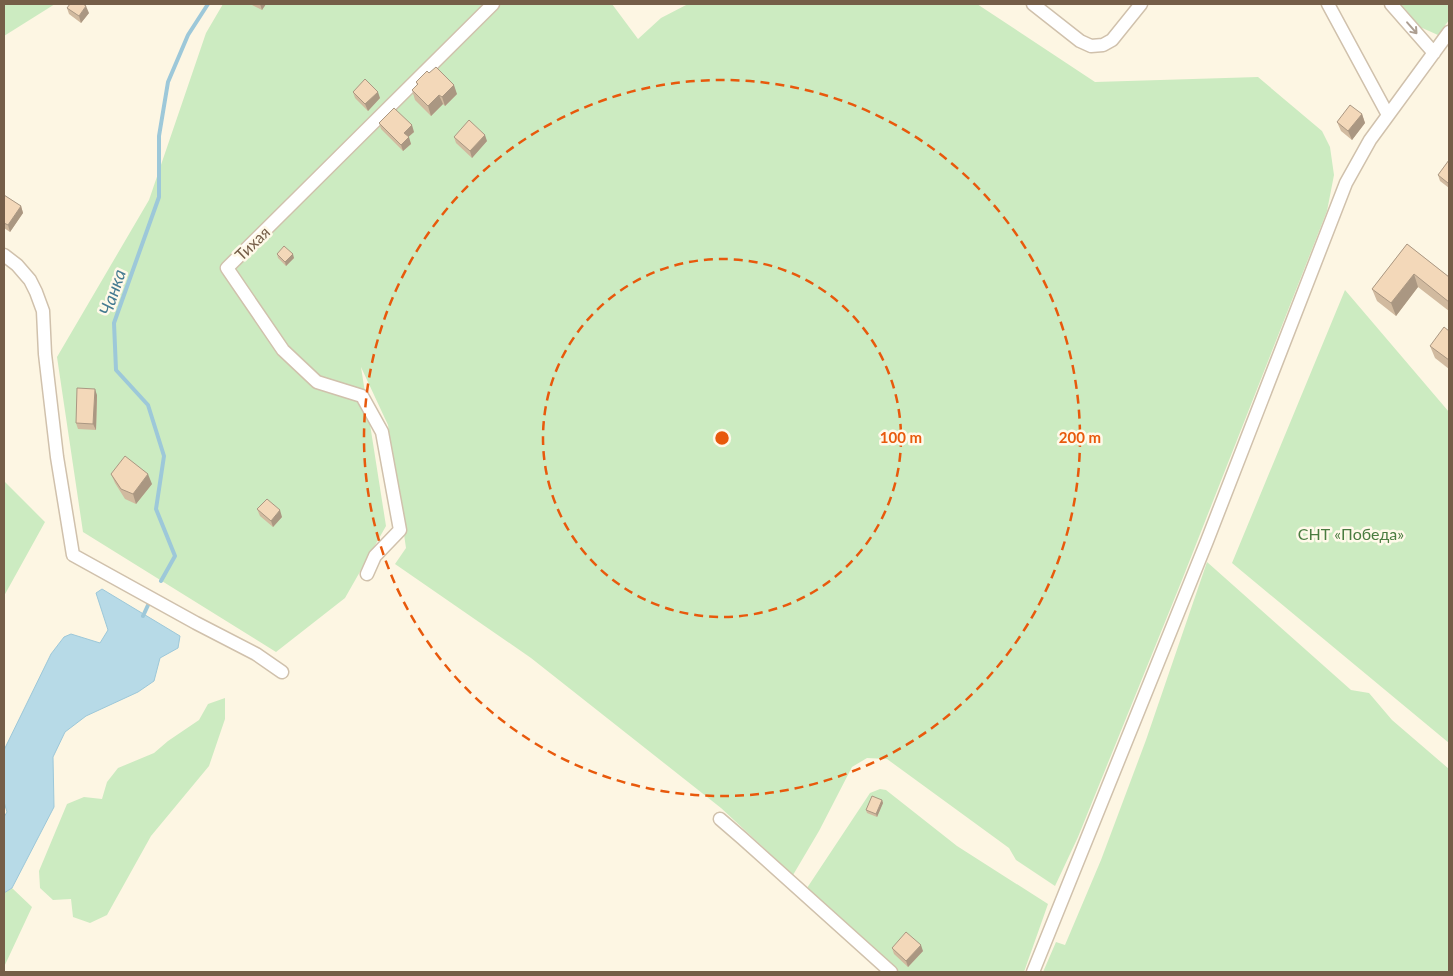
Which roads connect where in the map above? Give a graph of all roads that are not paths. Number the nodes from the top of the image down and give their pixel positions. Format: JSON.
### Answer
{"nodes":[{"id":1,"x":493,"y":4,"type":"edge"},
{"id":2,"x":1034,"y":4,"type":"edge"},
{"id":3,"x":1141,"y":4,"type":"edge"},
{"id":4,"x":1328,"y":4,"type":"edge"},
{"id":5,"x":1391,"y":4,"type":"edge"},
{"id":6,"x":1449,"y":32,"type":"edge"},
{"id":7,"x":1434,"y":53,"type":"junction"},
{"id":8,"x":1388,"y":115,"type":"junction"},
{"id":9,"x":4,"y":255,"type":"edge"},
{"id":10,"x":367,"y":574,"type":"dead end"},
{"id":11,"x":282,"y":672,"type":"dead end"},
{"id":12,"x":720,"y":820,"type":"dead end"},
{"id":13,"x":891,"y":972,"type":"edge"},
{"id":14,"x":1033,"y":972,"type":"edge"}],
"edges":[{"from":1,"to":10,"type":"street","name":"Тихая"},
{"from":2,"to":3,"type":"street"},
{"from":4,"to":8,"type":"street"},
{"from":5,"to":7,"type":"street","one_way":true},
{"from":6,"to":7,"type":"street"},
{"from":7,"to":8,"type":"street"},
{"from":8,"to":14,"type":"street"},
{"from":9,"to":11,"type":"street"},
{"from":12,"to":13,"type":"street"}]}
